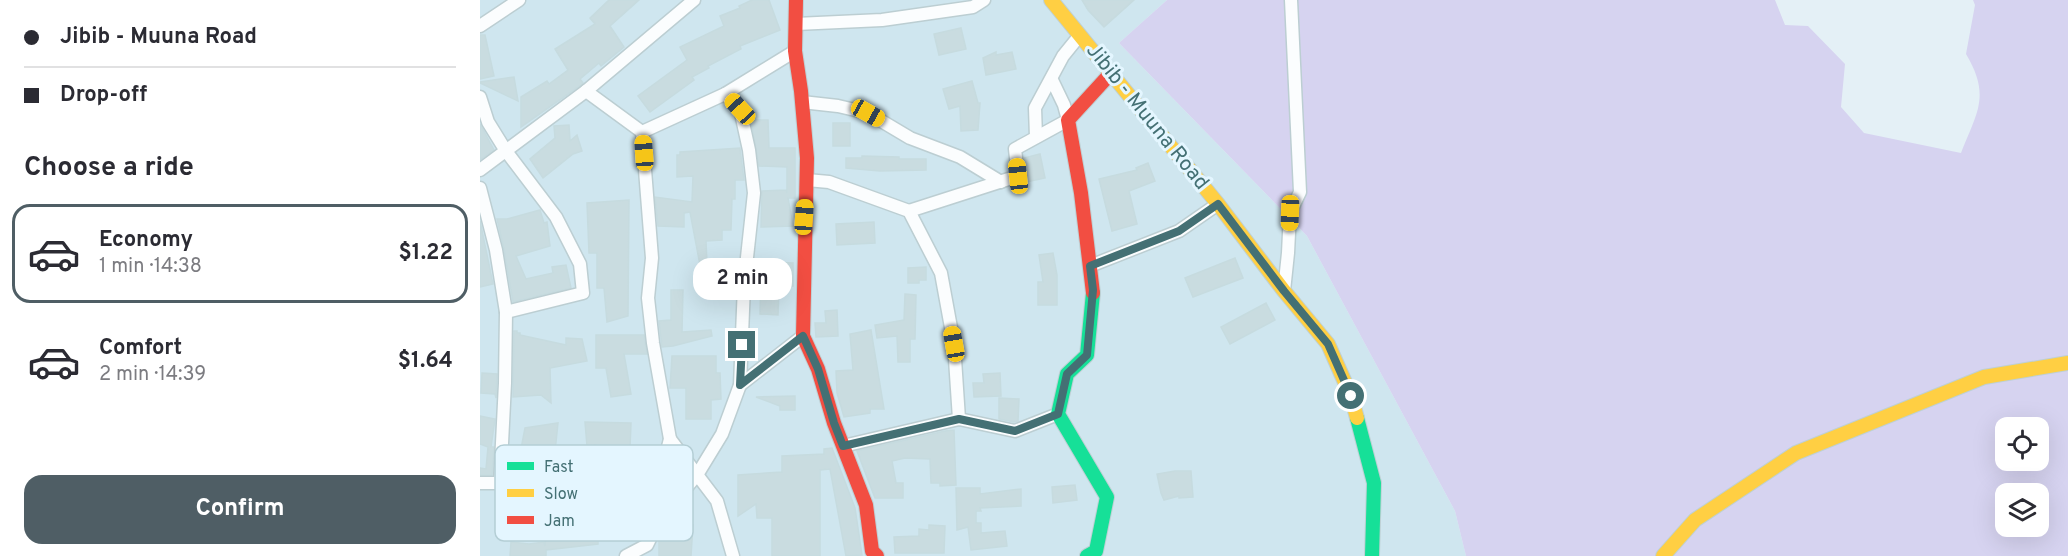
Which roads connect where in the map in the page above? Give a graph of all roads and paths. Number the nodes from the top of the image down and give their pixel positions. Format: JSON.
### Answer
{"nodes":[{"id":1,"x":519,"y":0,"type":"edge"},
{"id":2,"x":796,"y":0,"type":"edge"},
{"id":3,"x":984,"y":0,"type":"edge"},
{"id":4,"x":1051,"y":0,"type":"edge"},
{"id":5,"x":1291,"y":0,"type":"edge"},
{"id":6,"x":690,"y":2,"type":"edge"},
{"id":7,"x":796,"y":24,"type":"junction"},
{"id":8,"x":480,"y":26,"type":"edge"},
{"id":9,"x":1080,"y":35,"type":"junction"},
{"id":10,"x":795,"y":51,"type":"junction"},
{"id":11,"x":1111,"y":73,"type":"junction"},
{"id":12,"x":1052,"y":80,"type":"junction"},
{"id":13,"x":586,"y":91,"type":"junction"},
{"id":14,"x":725,"y":94,"type":"junction"},
{"id":15,"x":480,"y":97,"type":"edge"},
{"id":16,"x":802,"y":102,"type":"junction"},
{"id":17,"x":1068,"y":120,"type":"junction"},
{"id":18,"x":642,"y":132,"type":"junction"},
{"id":19,"x":1036,"y":137,"type":"junction"},
{"id":20,"x":506,"y":151,"type":"junction"},
{"id":21,"x":480,"y":170,"type":"edge"},
{"id":22,"x":807,"y":180,"type":"junction"},
{"id":23,"x":1001,"y":182,"type":"junction"},
{"id":24,"x":480,"y":188,"type":"edge"},
{"id":25,"x":1218,"y":204,"type":"junction"},
{"id":26,"x":909,"y":211,"type":"junction"},
{"id":27,"x":1090,"y":266,"type":"junction"},
{"id":28,"x":1284,"y":291,"type":"junction"},
{"id":29,"x":506,"y":312,"type":"junction"},
{"id":30,"x":803,"y":336,"type":"junction"},
{"id":31,"x":2068,"y":363,"type":"edge"},
{"id":32,"x":740,"y":385,"type":"junction"},
{"id":33,"x":1058,"y":414,"type":"junction"},
{"id":34,"x":959,"y":419,"type":"junction"},
{"id":35,"x":670,"y":439,"type":"junction"},
{"id":36,"x":502,"y":445,"type":"edge"},
{"id":37,"x":668,"y":445,"type":"edge"},
{"id":38,"x":674,"y":445,"type":"edge"},
{"id":39,"x":843,"y":446,"type":"junction"},
{"id":40,"x":693,"y":471,"type":"edge"},
{"id":41,"x":697,"y":476,"type":"junction"},
{"id":42,"x":693,"y":481,"type":"edge"},
{"id":43,"x":649,"y":541,"type":"edge"},
{"id":44,"x":626,"y":556,"type":"edge"},
{"id":45,"x":733,"y":556,"type":"edge"},
{"id":46,"x":877,"y":556,"type":"edge"},
{"id":47,"x":1087,"y":556,"type":"edge"},
{"id":48,"x":1372,"y":556,"type":"edge"},
{"id":49,"x":1663,"y":556,"type":"edge"}],
"edges":[{"from":1,"to":8,"type":"street"},
{"from":2,"to":7,"type":"street"},
{"from":3,"to":7,"type":"street"},
{"from":4,"to":9,"type":"street","name":"Jibib - Muuna Road"},
{"from":5,"to":28,"type":"street"},
{"from":6,"to":13,"type":"street"},
{"from":7,"to":10,"type":"street"},
{"from":9,"to":11,"type":"street","name":"Jibib - Muuna Road"},
{"from":9,"to":12,"type":"street"},
{"from":10,"to":14,"type":"street"},
{"from":10,"to":16,"type":"street"},
{"from":11,"to":17,"type":"street"},
{"from":11,"to":25,"type":"street","name":"Jibib - Muuna Road"},
{"from":12,"to":17,"type":"street"},
{"from":12,"to":19,"type":"street"},
{"from":13,"to":18,"type":"street"},
{"from":13,"to":20,"type":"street"},
{"from":14,"to":18,"type":"street"},
{"from":14,"to":32,"type":"street"},
{"from":15,"to":20,"type":"street"},
{"from":16,"to":22,"type":"street"},
{"from":16,"to":23,"type":"street"},
{"from":17,"to":19,"type":"street"},
{"from":17,"to":27,"type":"street"},
{"from":18,"to":35,"type":"street"},
{"from":19,"to":23,"type":"street"},
{"from":20,"to":21,"type":"street"},
{"from":20,"to":29,"type":"street"},
{"from":22,"to":26,"type":"street"},
{"from":22,"to":30,"type":"street"},
{"from":23,"to":26,"type":"street"},
{"from":24,"to":29,"type":"street"},
{"from":25,"to":27,"type":"street"},
{"from":25,"to":28,"type":"street","name":"Jibib - Muuna Road"},
{"from":26,"to":34,"type":"street"},
{"from":27,"to":33,"type":"street"},
{"from":28,"to":48,"type":"street","name":"Jibib - Muuna Road"},
{"from":29,"to":36,"type":"street"},
{"from":30,"to":32,"type":"street"},
{"from":30,"to":39,"type":"street"},
{"from":31,"to":49,"type":"street"},
{"from":32,"to":41,"type":"street"},
{"from":33,"to":34,"type":"street"},
{"from":33,"to":47,"type":"street"},
{"from":34,"to":39,"type":"street"},
{"from":35,"to":37,"type":"street"},
{"from":35,"to":38,"type":"street"},
{"from":39,"to":46,"type":"street"},
{"from":40,"to":41,"type":"street"},
{"from":41,"to":42,"type":"street"},
{"from":41,"to":45,"type":"street"},
{"from":43,"to":44,"type":"street"}]}
